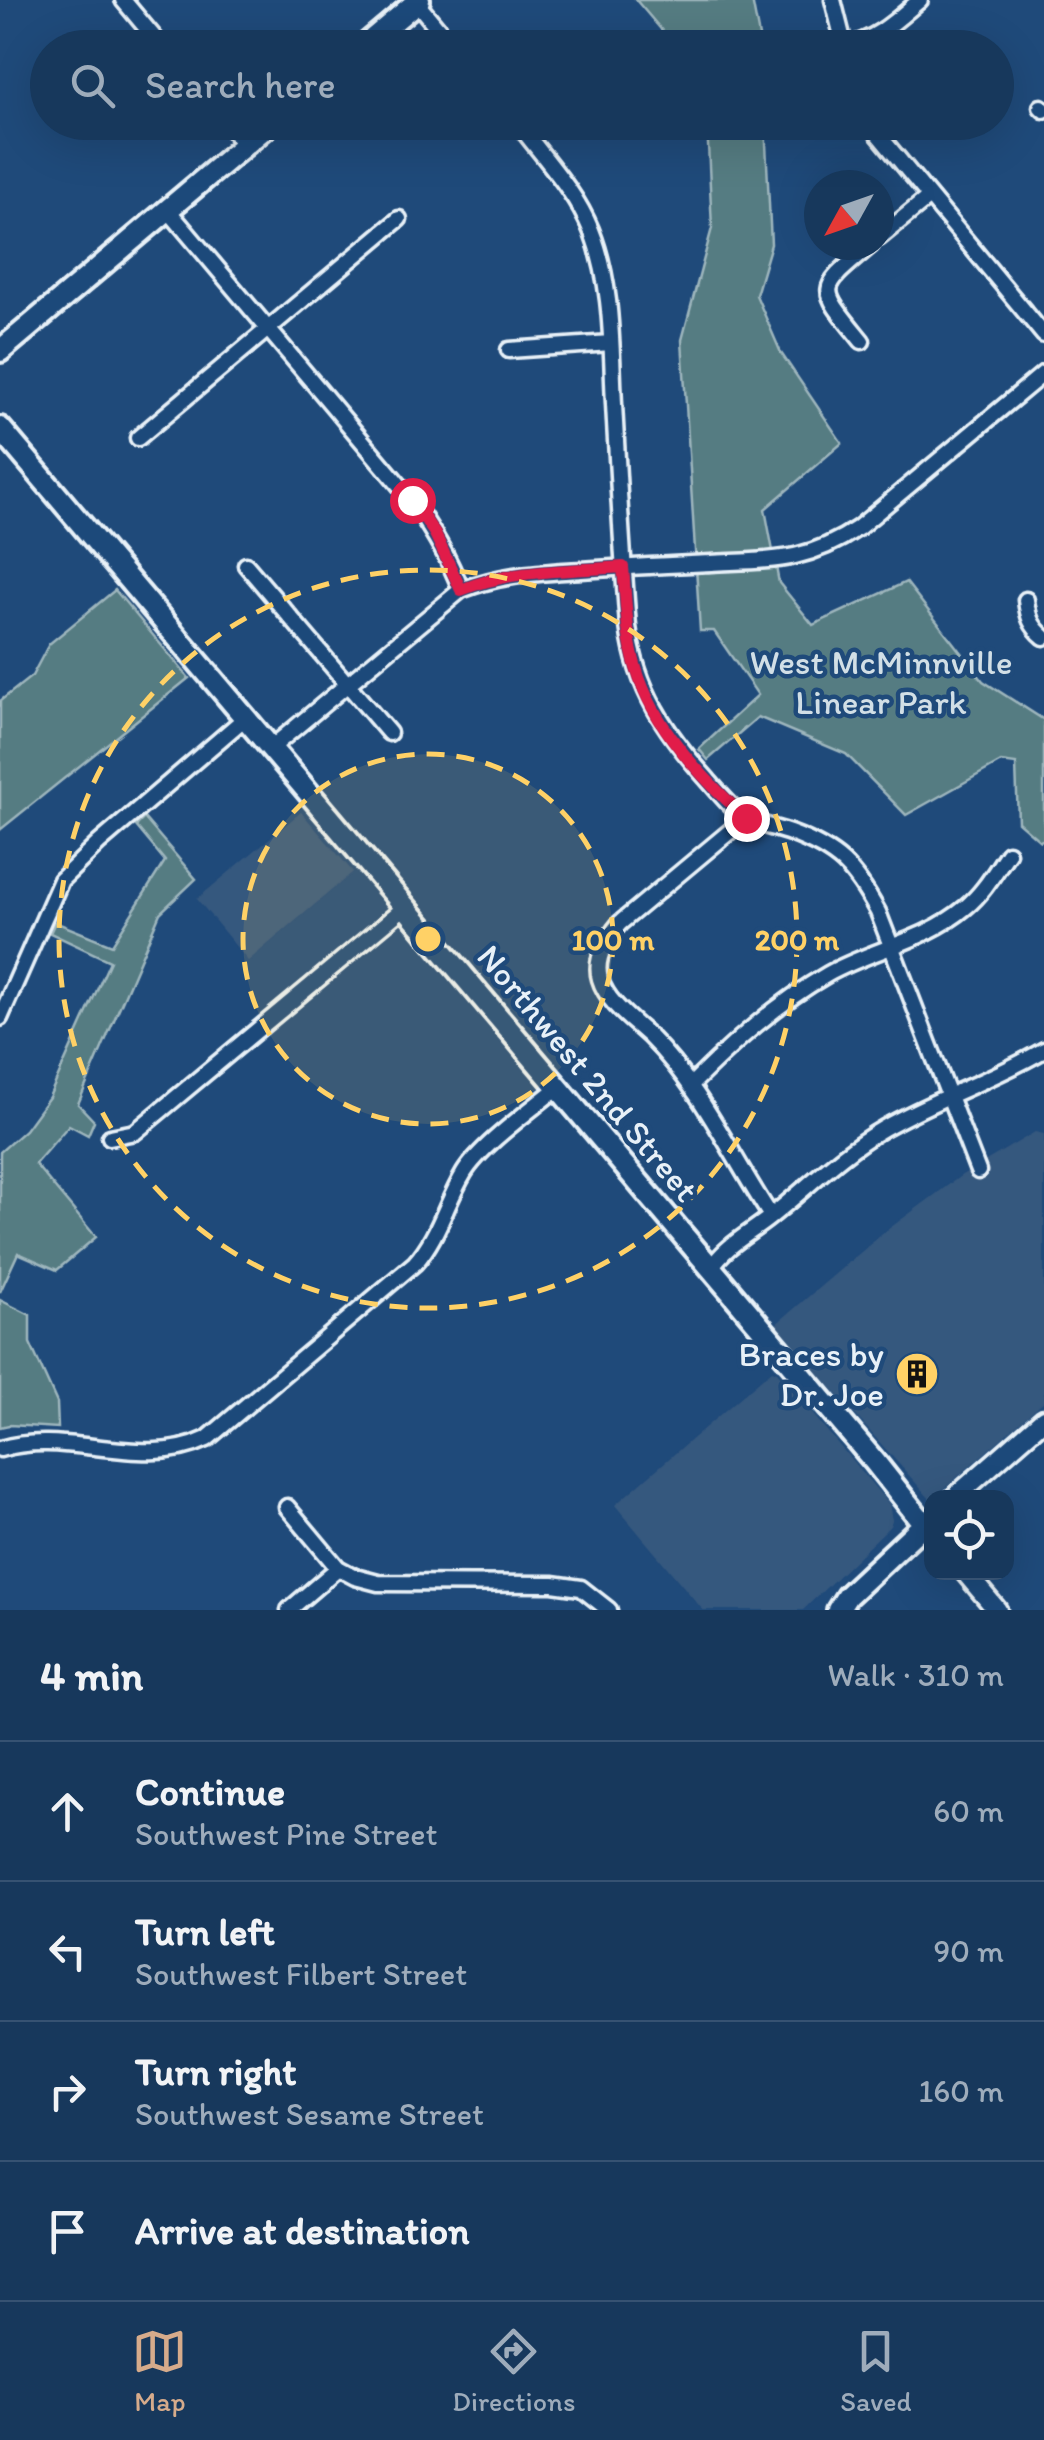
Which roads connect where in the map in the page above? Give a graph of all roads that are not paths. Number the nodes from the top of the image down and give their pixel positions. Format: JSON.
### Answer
{"nodes":[{"id":1,"x":123,"y":0,"type":"edge"},
{"id":2,"x":833,"y":0,"type":"edge"},
{"id":3,"x":920,"y":0,"type":"edge"},
{"id":4,"x":417,"y":1,"type":"edge"},
{"id":5,"x":148,"y":30,"type":"edge"},
{"id":6,"x":383,"y":30,"type":"edge"},
{"id":7,"x":440,"y":30,"type":"edge"},
{"id":8,"x":841,"y":30,"type":"edge"},
{"id":9,"x":885,"y":30,"type":"edge"},
{"id":10,"x":241,"y":140,"type":"edge"},
{"id":11,"x":251,"y":140,"type":"edge"},
{"id":12,"x":531,"y":140,"type":"edge"},
{"id":13,"x":883,"y":140,"type":"edge"},
{"id":14,"x":245,"y":145,"type":"junction"},
{"id":15,"x":929,"y":196,"type":"junction"},
{"id":16,"x":168,"y":210,"type":"junction"},
{"id":17,"x":399,"y":219,"type":"dead end"},
{"id":18,"x":894,"y":225,"type":"edge"},
{"id":19,"x":853,"y":260,"type":"edge"},
{"id":20,"x":267,"y":330,"type":"junction"},
{"id":21,"x":1044,"y":336,"type":"edge"},
{"id":22,"x":862,"y":340,"type":"dead end"},
{"id":23,"x":611,"y":343,"type":"junction"},
{"id":24,"x":509,"y":350,"type":"dead end"},
{"id":25,"x":0,"y":351,"type":"edge"},
{"id":26,"x":1044,"y":373,"type":"edge"},
{"id":27,"x":0,"y":428,"type":"edge"},
{"id":28,"x":138,"y":438,"type":"dead end"},
{"id":29,"x":246,"y":565,"type":"dead end"},
{"id":30,"x":623,"y":567,"type":"junction"},
{"id":31,"x":461,"y":590,"type":"junction"},
{"id":32,"x":1026,"y":600,"type":"dead end"},
{"id":33,"x":1044,"y":637,"type":"edge"},
{"id":34,"x":347,"y":684,"type":"junction"},
{"id":35,"x":246,"y":718,"type":"junction"},
{"id":36,"x":389,"y":732,"type":"dead end"},
{"id":37,"x":271,"y":748,"type":"junction"},
{"id":38,"x":746,"y":818,"type":"junction"},
{"id":39,"x":1008,"y":852,"type":"dead end"},
{"id":40,"x":405,"y":906,"type":"junction"},
{"id":41,"x":891,"y":946,"type":"junction"},
{"id":42,"x":0,"y":1016,"type":"edge"},
{"id":43,"x":1044,"y":1050,"type":"edge"},
{"id":44,"x":691,"y":1085,"type":"junction"},
{"id":45,"x":558,"y":1088,"type":"junction"},
{"id":46,"x":950,"y":1096,"type":"junction"},
{"id":47,"x":110,"y":1137,"type":"dead end"},
{"id":48,"x":978,"y":1172,"type":"dead end"},
{"id":49,"x":771,"y":1216,"type":"junction"},
{"id":50,"x":711,"y":1268,"type":"junction"},
{"id":51,"x":1044,"y":1419,"type":"edge"},
{"id":52,"x":0,"y":1449,"type":"edge"},
{"id":53,"x":964,"y":1490,"type":"edge"},
{"id":54,"x":287,"y":1507,"type":"dead end"},
{"id":55,"x":924,"y":1519,"type":"edge"},
{"id":56,"x":924,"y":1529,"type":"edge"},
{"id":57,"x":338,"y":1568,"type":"junction"},
{"id":58,"x":972,"y":1580,"type":"edge"},
{"id":59,"x":842,"y":1603,"type":"edge"},
{"id":60,"x":289,"y":1610,"type":"edge"},
{"id":61,"x":609,"y":1610,"type":"edge"},
{"id":62,"x":822,"y":1610,"type":"edge"},
{"id":63,"x":996,"y":1610,"type":"edge"}],
"edges":[{"from":1,"to":5,"type":"street"},
{"from":2,"to":8,"type":"street"},
{"from":3,"to":9,"type":"street"},
{"from":4,"to":6,"type":"main road"},
{"from":4,"to":7,"type":"street"},
{"from":10,"to":14,"type":"street"},
{"from":11,"to":14,"type":"main road"},
{"from":12,"to":23,"type":"street"},
{"from":13,"to":15,"type":"street"},
{"from":14,"to":16,"type":"main road"},
{"from":15,"to":18,"type":"street"},
{"from":15,"to":21,"type":"street"},
{"from":16,"to":20,"type":"street"},
{"from":16,"to":25,"type":"main road"},
{"from":17,"to":20,"type":"street"},
{"from":19,"to":22,"type":"street"},
{"from":20,"to":28,"type":"street"},
{"from":20,"to":31,"type":"street"},
{"from":23,"to":24,"type":"street"},
{"from":23,"to":30,"type":"street"},
{"from":26,"to":30,"type":"street"},
{"from":27,"to":35,"type":"main road","name":"Northwest 2nd Street"},
{"from":29,"to":34,"type":"street"},
{"from":30,"to":31,"type":"street"},
{"from":30,"to":38,"type":"street"},
{"from":31,"to":34,"type":"street"},
{"from":32,"to":33,"type":"street"},
{"from":34,"to":36,"type":"street"},
{"from":34,"to":37,"type":"street"},
{"from":35,"to":37,"type":"main road","name":"Northwest 2nd Street"},
{"from":35,"to":42,"type":"street"},
{"from":37,"to":40,"type":"main road","name":"Northwest 2nd Street"},
{"from":38,"to":41,"type":"street"},
{"from":38,"to":44,"type":"street"},
{"from":39,"to":41,"type":"street"},
{"from":40,"to":45,"type":"main road","name":"Northwest 2nd Street"},
{"from":40,"to":47,"type":"street"},
{"from":41,"to":44,"type":"street"},
{"from":41,"to":46,"type":"street"},
{"from":43,"to":46,"type":"street"},
{"from":44,"to":49,"type":"street"},
{"from":45,"to":50,"type":"main road","name":"Northwest 2nd Street"},
{"from":45,"to":52,"type":"street"},
{"from":46,"to":48,"type":"street"},
{"from":46,"to":49,"type":"street"},
{"from":49,"to":50,"type":"street"},
{"from":50,"to":55,"type":"main road","name":"Northwest 2nd Street"},
{"from":51,"to":53,"type":"street"},
{"from":54,"to":57,"type":"street"},
{"from":56,"to":59,"type":"main road"},
{"from":57,"to":60,"type":"street"},
{"from":57,"to":61,"type":"street"},
{"from":58,"to":63,"type":"street"},
{"from":59,"to":62,"type":"main road"}]}
